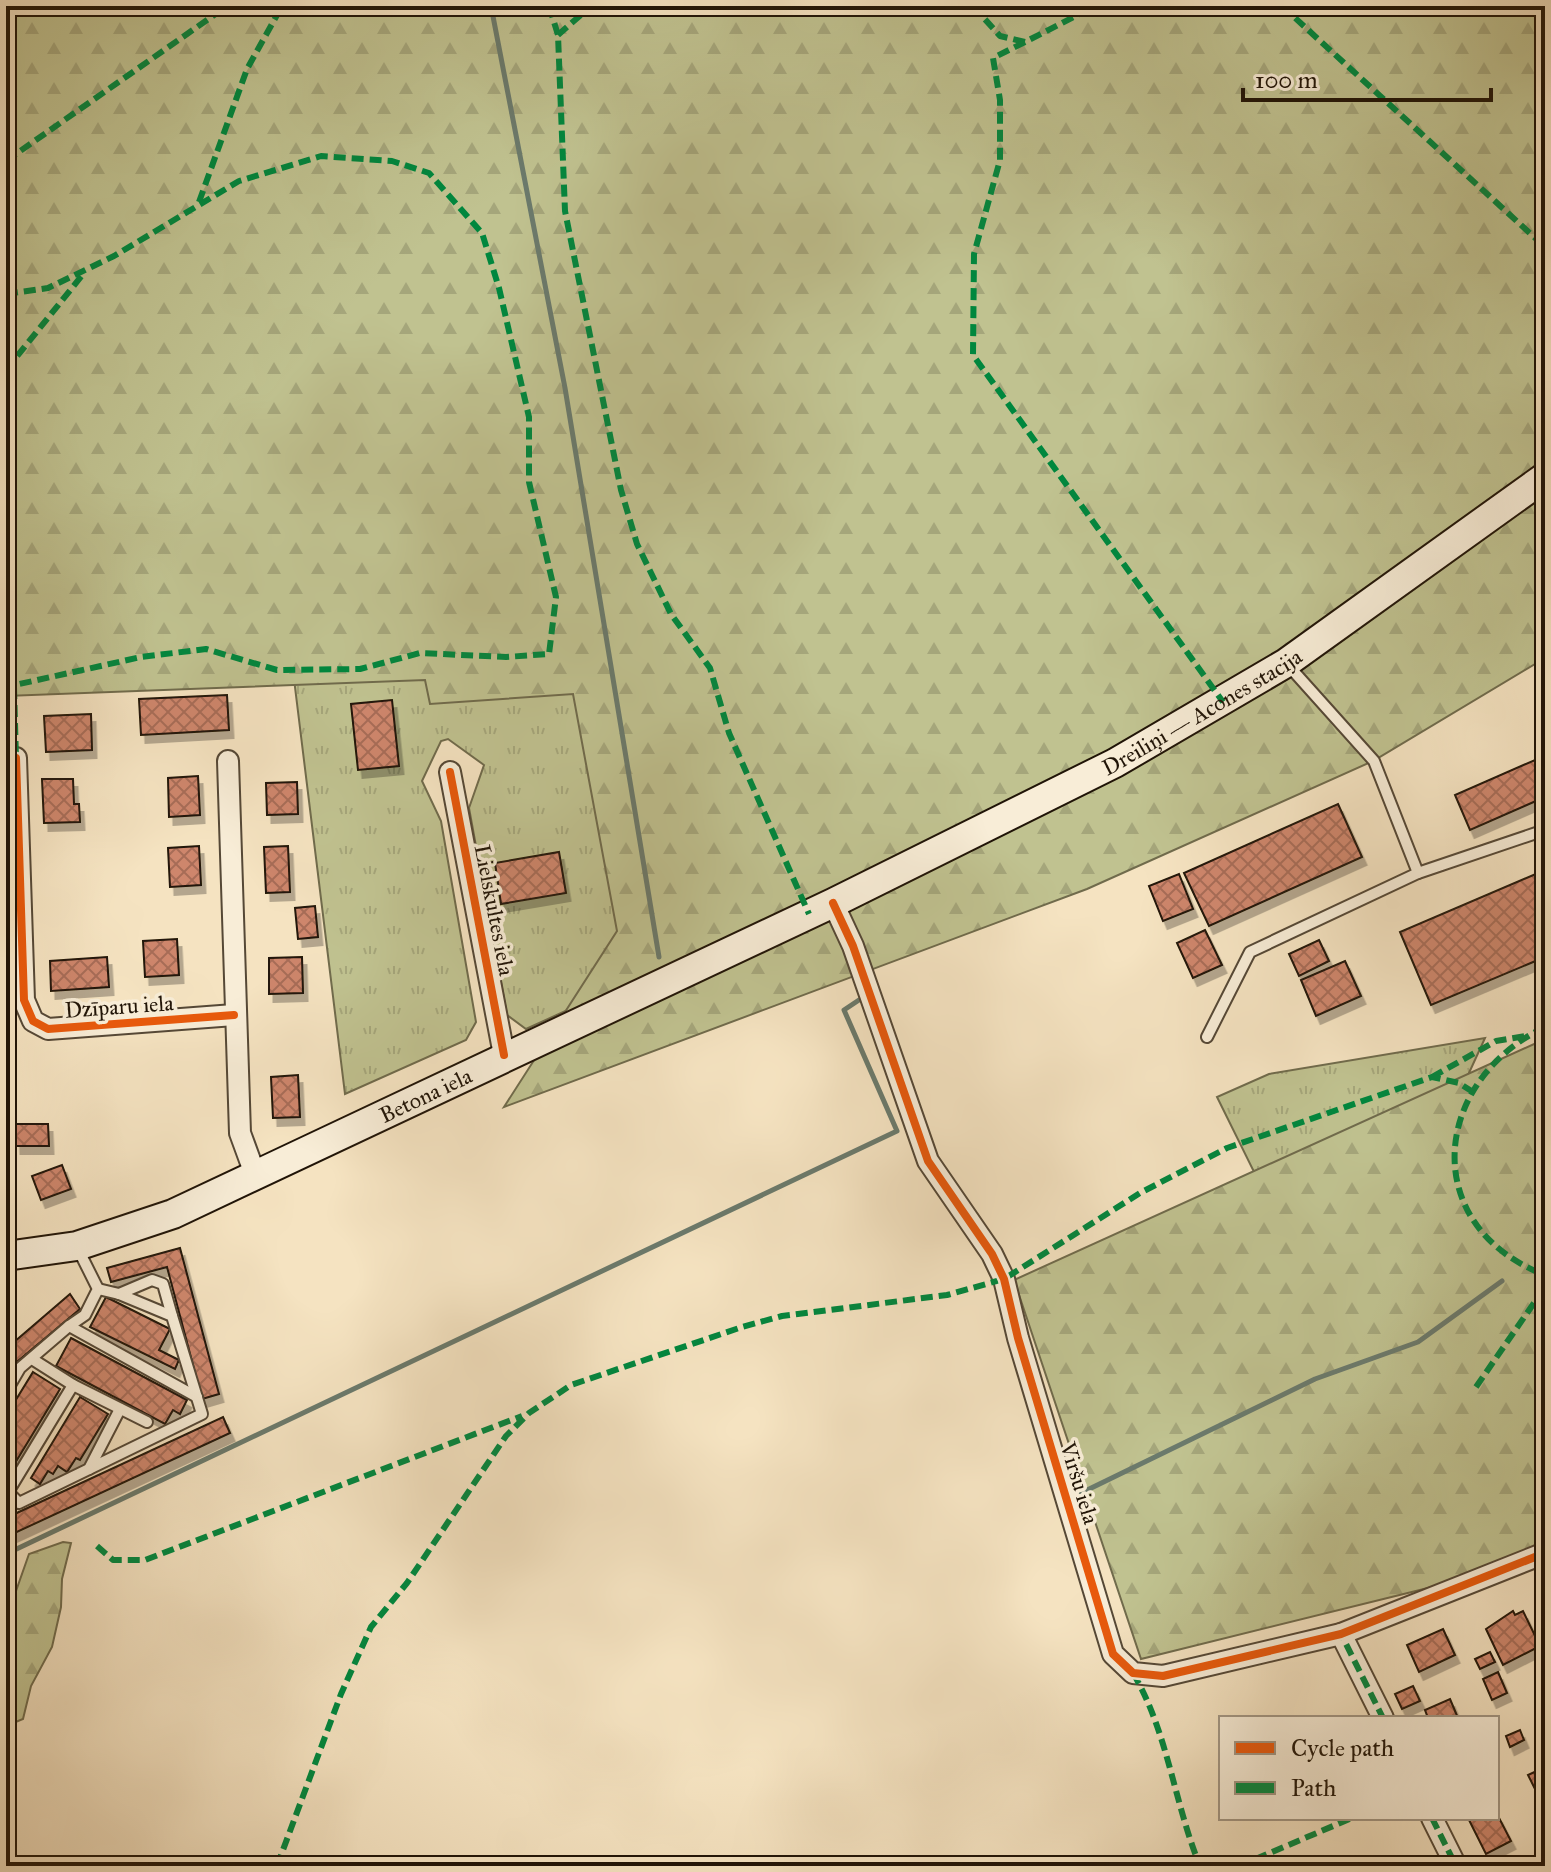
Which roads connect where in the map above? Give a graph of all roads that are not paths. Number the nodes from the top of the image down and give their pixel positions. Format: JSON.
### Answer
{"nodes":[{"id":1,"x":1545,"y":477,"type":"edge"},
{"id":2,"x":1286,"y":663,"type":"junction"},
{"id":3,"x":16,"y":758,"type":"dead end"},
{"id":4,"x":228,"y":761,"type":"dead end"},
{"id":5,"x":450,"y":772,"type":"dead end"},
{"id":6,"x":1545,"y":830,"type":"edge"},
{"id":7,"x":1418,"y":873,"type":"junction"},
{"id":8,"x":833,"y":903,"type":"junction"},
{"id":9,"x":234,"y":1015,"type":"junction"},
{"id":10,"x":1207,"y":1037,"type":"dead end"},
{"id":11,"x":504,"y":1055,"type":"junction"},
{"id":12,"x":255,"y":1174,"type":"junction"},
{"id":13,"x":77,"y":1246,"type":"junction"},
{"id":14,"x":6,"y":1256,"type":"edge"},
{"id":15,"x":98,"y":1289,"type":"junction"},
{"id":16,"x":119,"y":1294,"type":"junction"},
{"id":17,"x":172,"y":1316,"type":"junction"},
{"id":18,"x":69,"y":1326,"type":"junction"},
{"id":19,"x":32,"y":1359,"type":"junction"},
{"id":20,"x":73,"y":1385,"type":"junction"},
{"id":21,"x":6,"y":1392,"type":"edge"},
{"id":22,"x":197,"y":1397,"type":"junction"},
{"id":23,"x":120,"y":1409,"type":"junction"},
{"id":24,"x":147,"y":1422,"type":"dead end"},
{"id":25,"x":89,"y":1469,"type":"junction"},
{"id":26,"x":1545,"y":1553,"type":"edge"},
{"id":27,"x":1341,"y":1634,"type":"junction"},
{"id":28,"x":1382,"y":1716,"type":"edge"},
{"id":29,"x":1433,"y":1820,"type":"edge"},
{"id":30,"x":1456,"y":1866,"type":"edge"}],
"edges":[{"from":1,"to":2,"type":"main road","name":"Dreiliņi — Acones stacija"},
{"from":2,"to":7,"type":"lane"},
{"from":2,"to":8,"type":"main road","name":"Dreiliņi — Acones stacija"},
{"from":3,"to":9,"type":"street","name":"Dzīparu iela"},
{"from":4,"to":9,"type":"street"},
{"from":5,"to":11,"type":"street","name":"Lielskultes iela"},
{"from":6,"to":7,"type":"lane"},
{"from":7,"to":10,"type":"lane"},
{"from":8,"to":11,"type":"main road","name":"Betona iela"},
{"from":8,"to":27,"type":"street","name":"Viršu iela"},
{"from":9,"to":12,"type":"street"},
{"from":11,"to":12,"type":"main road","name":"Betona iela"},
{"from":12,"to":13,"type":"main road","name":"Betona iela"},
{"from":13,"to":14,"type":"main road","name":"Betona iela"},
{"from":13,"to":15,"type":"lane"},
{"from":15,"to":16,"type":"lane"},
{"from":15,"to":18,"type":"lane"},
{"from":16,"to":17,"type":"lane"},
{"from":16,"to":17,"type":"lane"},
{"from":17,"to":22,"type":"lane"},
{"from":18,"to":19,"type":"lane"},
{"from":18,"to":22,"type":"lane"},
{"from":19,"to":20,"type":"lane"},
{"from":19,"to":21,"type":"lane"},
{"from":20,"to":23,"type":"lane"},
{"from":20,"to":25,"type":"lane"},
{"from":22,"to":25,"type":"lane"},
{"from":23,"to":24,"type":"lane"},
{"from":23,"to":25,"type":"lane"},
{"from":26,"to":27,"type":"street","name":"Viršu iela"},
{"from":27,"to":28,"type":"street"},
{"from":29,"to":30,"type":"street"}]}
